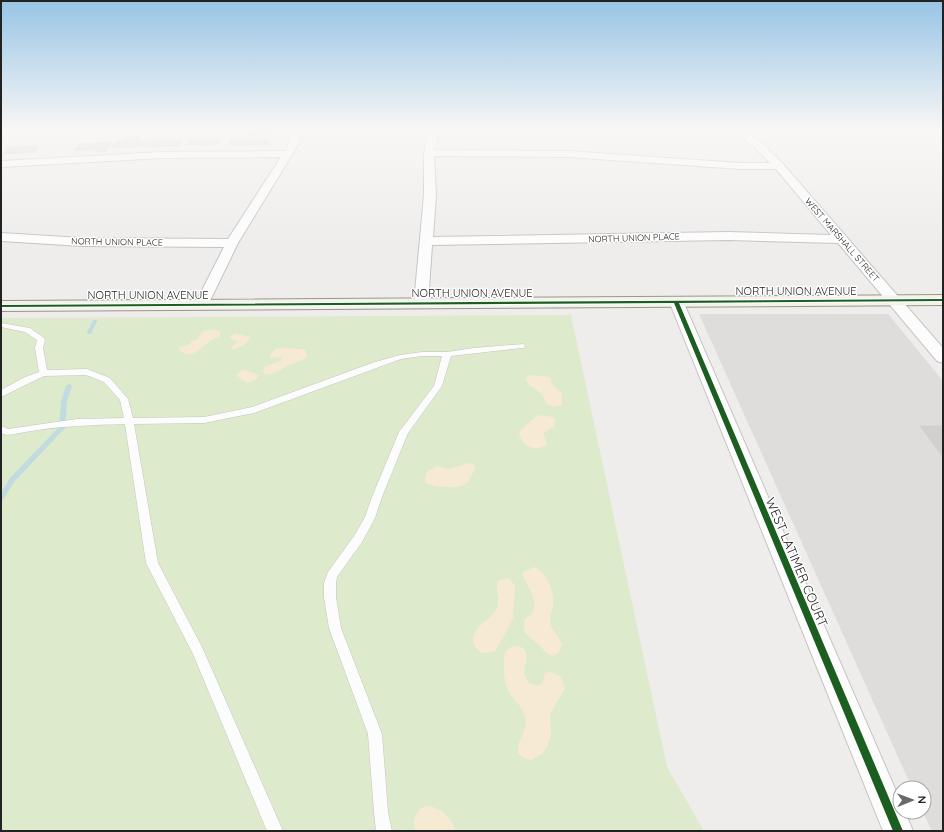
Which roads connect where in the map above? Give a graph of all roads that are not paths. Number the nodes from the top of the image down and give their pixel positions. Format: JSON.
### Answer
{"nodes":[{"id":1,"x":279,"y":168,"type":"edge"},
{"id":2,"x":429,"y":168,"type":"edge"},
{"id":3,"x":781,"y":168,"type":"edge"},
{"id":4,"x":1,"y":237,"type":"edge"},
{"id":5,"x":841,"y":239,"type":"junction"},
{"id":6,"x":427,"y":242,"type":"junction"},
{"id":7,"x":232,"y":243,"type":"junction"},
{"id":8,"x":894,"y":300,"type":"junction"},
{"id":9,"x":943,"y":300,"type":"edge"},
{"id":10,"x":676,"y":301,"type":"junction"},
{"id":11,"x":421,"y":303,"type":"junction"},
{"id":12,"x":202,"y":304,"type":"junction"},
{"id":13,"x":1,"y":306,"type":"edge"},
{"id":14,"x":1,"y":325,"type":"edge"},
{"id":15,"x":522,"y":346,"type":"dead end"},
{"id":16,"x":447,"y":354,"type":"junction"},
{"id":17,"x":943,"y":358,"type":"edge"},
{"id":18,"x":43,"y":373,"type":"junction"},
{"id":19,"x":1,"y":394,"type":"edge"},
{"id":20,"x":129,"y":420,"type":"junction"},
{"id":21,"x":1,"y":429,"type":"edge"},
{"id":22,"x":275,"y":831,"type":"edge"},
{"id":23,"x":384,"y":831,"type":"edge"},
{"id":24,"x":898,"y":831,"type":"edge"}],
"edges":[{"from":1,"to":7,"type":"street"},
{"from":2,"to":6,"type":"street"},
{"from":3,"to":5,"type":"street","name":"WEST MARSHALL STREET"},
{"from":4,"to":7,"type":"street","name":"NORTH UNION PLACE"},
{"from":5,"to":6,"type":"street","name":"NORTH UNION PLACE"},
{"from":5,"to":8,"type":"street","name":"WEST MARSHALL STREET"},
{"from":6,"to":11,"type":"street"},
{"from":7,"to":12,"type":"street"},
{"from":8,"to":9,"type":"street","name":"NORTH UNION AVENUE"},
{"from":8,"to":10,"type":"street","name":"NORTH UNION AVENUE"},
{"from":8,"to":17,"type":"street","name":"WEST MARSHALL STREET"},
{"from":10,"to":11,"type":"street","name":"NORTH UNION AVENUE"},
{"from":10,"to":24,"type":"street","name":"WEST LATIMER COURT"},
{"from":11,"to":12,"type":"street","name":"NORTH UNION AVENUE"},
{"from":12,"to":13,"type":"street","name":"NORTH UNION AVENUE"},
{"from":14,"to":18,"type":"lane"},
{"from":15,"to":16,"type":"lane"},
{"from":16,"to":20,"type":"lane"},
{"from":16,"to":23,"type":"lane"},
{"from":18,"to":19,"type":"lane"},
{"from":18,"to":20,"type":"lane"},
{"from":20,"to":21,"type":"lane"},
{"from":20,"to":22,"type":"lane"}]}
